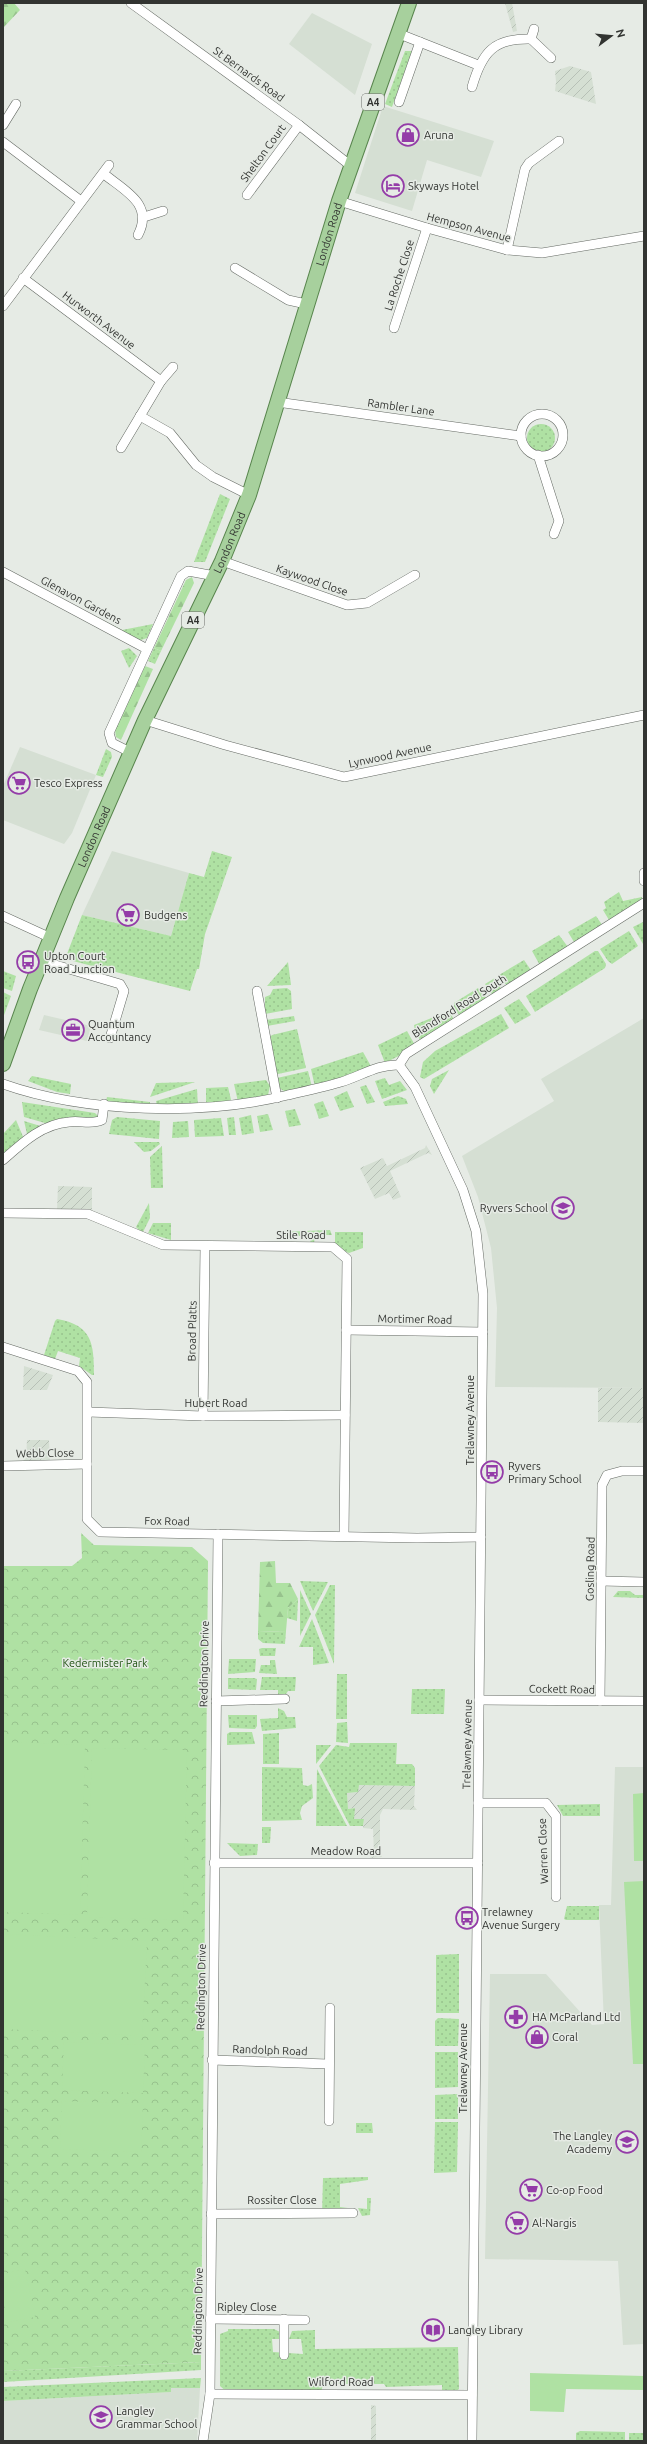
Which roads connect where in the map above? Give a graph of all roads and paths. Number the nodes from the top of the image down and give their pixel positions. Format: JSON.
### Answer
{"nodes":[{"id":1,"x":131,"y":3,"type":"edge"},
{"id":2,"x":405,"y":4,"type":"edge"},
{"id":3,"x":534,"y":29,"type":"dead end"},
{"id":4,"x":397,"y":33,"type":"junction"},
{"id":5,"x":531,"y":39,"type":"junction"},
{"id":6,"x":420,"y":42,"type":"junction"},
{"id":7,"x":552,"y":58,"type":"dead end"},
{"id":8,"x":478,"y":65,"type":"junction"},
{"id":9,"x":472,"y":87,"type":"dead end"},
{"id":10,"x":399,"y":102,"type":"dead end"},
{"id":11,"x":16,"y":104,"type":"dead end"},
{"id":12,"x":3,"y":125,"type":"edge"},
{"id":13,"x":299,"y":125,"type":"junction"},
{"id":14,"x":559,"y":141,"type":"dead end"},
{"id":15,"x":3,"y":142,"type":"edge"},
{"id":16,"x":109,"y":165,"type":"dead end"},
{"id":17,"x":351,"y":166,"type":"junction"},
{"id":18,"x":104,"y":174,"type":"junction"},
{"id":19,"x":247,"y":195,"type":"dead end"},
{"id":20,"x":80,"y":201,"type":"junction"},
{"id":21,"x":339,"y":201,"type":"junction"},
{"id":22,"x":163,"y":211,"type":"dead end"},
{"id":23,"x":144,"y":217,"type":"junction"},
{"id":24,"x":427,"y":228,"type":"junction"},
{"id":25,"x":138,"y":235,"type":"dead end"},
{"id":26,"x":644,"y":236,"type":"edge"},
{"id":27,"x":507,"y":250,"type":"junction"},
{"id":28,"x":235,"y":268,"type":"dead end"},
{"id":29,"x":23,"y":278,"type":"junction"},
{"id":30,"x":306,"y":304,"type":"junction"},
{"id":31,"x":3,"y":306,"type":"edge"},
{"id":32,"x":394,"y":328,"type":"dead end"},
{"id":33,"x":173,"y":367,"type":"dead end"},
{"id":34,"x":161,"y":381,"type":"junction"},
{"id":35,"x":277,"y":402,"type":"junction"},
{"id":36,"x":140,"y":416,"type":"junction"},
{"id":37,"x":521,"y":436,"type":"junction"},
{"id":38,"x":121,"y":448,"type":"dead end"},
{"id":39,"x":538,"y":455,"type":"junction"},
{"id":40,"x":249,"y":495,"type":"junction"},
{"id":41,"x":554,"y":534,"type":"dead end"},
{"id":42,"x":222,"y":561,"type":"junction"},
{"id":43,"x":3,"y":572,"type":"edge"},
{"id":44,"x":215,"y":576,"type":"junction"},
{"id":45,"x":415,"y":576,"type":"dead end"},
{"id":46,"x":147,"y":649,"type":"junction"},
{"id":47,"x":644,"y":715,"type":"edge"},
{"id":48,"x":145,"y":720,"type":"junction"},
{"id":49,"x":130,"y":752,"type":"junction"},
{"id":50,"x":644,"y":873,"type":"edge"},
{"id":51,"x":644,"y":881,"type":"edge"},
{"id":52,"x":644,"y":903,"type":"edge"},
{"id":53,"x":3,"y":916,"type":"edge"},
{"id":54,"x":51,"y":938,"type":"junction"},
{"id":55,"x":42,"y":961,"type":"junction"},
{"id":56,"x":257,"y":991,"type":"dead end"},
{"id":57,"x":16,"y":1028,"type":"junction"},
{"id":58,"x":3,"y":1036,"type":"edge"},
{"id":59,"x":110,"y":1038,"type":"dead end"},
{"id":60,"x":3,"y":1064,"type":"edge"},
{"id":61,"x":399,"y":1065,"type":"junction"},
{"id":62,"x":3,"y":1084,"type":"edge"},
{"id":63,"x":277,"y":1098,"type":"junction"},
{"id":64,"x":104,"y":1104,"type":"junction"},
{"id":65,"x":3,"y":1160,"type":"edge"},
{"id":66,"x":3,"y":1213,"type":"edge"},
{"id":67,"x":205,"y":1246,"type":"junction"},
{"id":68,"x":346,"y":1330,"type":"junction"},
{"id":69,"x":483,"y":1332,"type":"junction"},
{"id":70,"x":3,"y":1346,"type":"edge"},
{"id":71,"x":88,"y":1412,"type":"junction"},
{"id":72,"x":345,"y":1415,"type":"junction"},
{"id":73,"x":203,"y":1416,"type":"junction"},
{"id":74,"x":87,"y":1464,"type":"junction"},
{"id":75,"x":3,"y":1466,"type":"edge"},
{"id":76,"x":644,"y":1471,"type":"edge"},
{"id":77,"x":218,"y":1534,"type":"junction"},
{"id":78,"x":344,"y":1536,"type":"junction"},
{"id":79,"x":481,"y":1537,"type":"junction"},
{"id":80,"x":601,"y":1581,"type":"junction"},
{"id":81,"x":644,"y":1582,"type":"edge"},
{"id":82,"x":286,"y":1699,"type":"dead end"},
{"id":83,"x":479,"y":1700,"type":"junction"},
{"id":84,"x":216,"y":1701,"type":"junction"},
{"id":85,"x":600,"y":1701,"type":"junction"},
{"id":86,"x":644,"y":1701,"type":"edge"},
{"id":87,"x":478,"y":1803,"type":"junction"},
{"id":88,"x":214,"y":1863,"type":"junction"},
{"id":89,"x":478,"y":1863,"type":"junction"},
{"id":90,"x":556,"y":1898,"type":"dead end"},
{"id":91,"x":330,"y":2008,"type":"dead end"},
{"id":92,"x":212,"y":2060,"type":"junction"},
{"id":93,"x":328,"y":2064,"type":"junction"},
{"id":94,"x":329,"y":2121,"type":"dead end"},
{"id":95,"x":353,"y":2213,"type":"dead end"},
{"id":96,"x":211,"y":2214,"type":"junction"},
{"id":97,"x":210,"y":2319,"type":"junction"},
{"id":98,"x":284,"y":2320,"type":"junction"},
{"id":99,"x":305,"y":2320,"type":"dead end"},
{"id":100,"x":284,"y":2355,"type":"dead end"},
{"id":101,"x":210,"y":2394,"type":"junction"},
{"id":102,"x":472,"y":2395,"type":"junction"},
{"id":103,"x":203,"y":2441,"type":"edge"},
{"id":104,"x":472,"y":2441,"type":"edge"}],
"edges":[{"from":1,"to":13,"type":"street","name":"St Bernards Road"},
{"from":2,"to":4,"type":"main road","name":"London Road","number":"A4"},
{"from":3,"to":5,"type":"street"},
{"from":4,"to":6,"type":"street"},
{"from":4,"to":17,"type":"main road","name":"London Road","number":"A4"},
{"from":5,"to":7,"type":"street"},
{"from":5,"to":8,"type":"street"},
{"from":6,"to":8,"type":"street"},
{"from":6,"to":10,"type":"street"},
{"from":8,"to":9,"type":"street"},
{"from":11,"to":12,"type":"street"},
{"from":13,"to":17,"type":"street","name":"St Bernards Road"},
{"from":13,"to":19,"type":"street","name":"Shelton Court"},
{"from":14,"to":27,"type":"street"},
{"from":15,"to":20,"type":"street"},
{"from":16,"to":18,"type":"street"},
{"from":17,"to":21,"type":"main road","name":"London Road","number":"A4"},
{"from":18,"to":20,"type":"street"},
{"from":18,"to":23,"type":"street"},
{"from":20,"to":29,"type":"street"},
{"from":21,"to":24,"type":"street","name":"Hempson Avenue"},
{"from":21,"to":30,"type":"main road","name":"London Road","number":"A4"},
{"from":22,"to":23,"type":"street"},
{"from":23,"to":25,"type":"street"},
{"from":24,"to":27,"type":"street","name":"Hempson Avenue"},
{"from":24,"to":32,"type":"street","name":"La Roche Close"},
{"from":26,"to":27,"type":"street","name":"Hempson Avenue"},
{"from":28,"to":30,"type":"street"},
{"from":29,"to":31,"type":"street"},
{"from":29,"to":34,"type":"street","name":"Hurworth Avenue"},
{"from":30,"to":35,"type":"main road","name":"London Road","number":"A4"},
{"from":33,"to":34,"type":"street"},
{"from":34,"to":36,"type":"street"},
{"from":35,"to":37,"type":"street","name":"Rambler Lane"},
{"from":35,"to":40,"type":"main road","name":"London Road","number":"A4"},
{"from":36,"to":38,"type":"street"},
{"from":36,"to":40,"type":"street"},
{"from":37,"to":39,"type":"street"},
{"from":37,"to":39,"type":"street"},
{"from":39,"to":41,"type":"street"},
{"from":40,"to":42,"type":"main road","name":"London Road","number":"A4"},
{"from":42,"to":44,"type":"main road","name":"London Road","number":"A4"},
{"from":42,"to":45,"type":"street","name":"Kaywood Close"},
{"from":43,"to":46,"type":"street","name":"Glenavon Gardens"},
{"from":44,"to":46,"type":"street"},
{"from":44,"to":48,"type":"main road","name":"London Road","number":"A4"},
{"from":46,"to":49,"type":"street"},
{"from":47,"to":48,"type":"street","name":"Lynwood Avenue"},
{"from":48,"to":49,"type":"main road","name":"London Road","number":"A4"},
{"from":49,"to":54,"type":"main road","name":"London Road","number":"A4"},
{"from":50,"to":51,"type":"street"},
{"from":52,"to":61,"type":"street","name":"Blandford Road South"},
{"from":53,"to":54,"type":"street"},
{"from":54,"to":55,"type":"main road","name":"London Road","number":"A4"},
{"from":55,"to":57,"type":"main road","name":"London Road","number":"A4"},
{"from":55,"to":59,"type":"street"},
{"from":56,"to":63,"type":"street"},
{"from":57,"to":58,"type":"street"},
{"from":57,"to":60,"type":"main road","name":"London Road","number":"A4"},
{"from":61,"to":63,"type":"street"},
{"from":61,"to":69,"type":"street","name":"Trelawney Avenue"},
{"from":62,"to":64,"type":"street"},
{"from":63,"to":64,"type":"street"},
{"from":64,"to":65,"type":"street"},
{"from":66,"to":67,"type":"street","name":"Stile Road"},
{"from":67,"to":68,"type":"street","name":"Stile Road"},
{"from":67,"to":73,"type":"street","name":"Broad Platts"},
{"from":68,"to":69,"type":"street","name":"Mortimer Road"},
{"from":68,"to":72,"type":"street","name":"Stile Road"},
{"from":69,"to":79,"type":"street","name":"Trelawney Avenue"},
{"from":70,"to":71,"type":"street","name":"Fox Road"},
{"from":71,"to":73,"type":"street","name":"Hubert Road"},
{"from":71,"to":74,"type":"street","name":"Fox Road"},
{"from":72,"to":73,"type":"street","name":"Hubert Road"},
{"from":72,"to":78,"type":"street","name":"Stile Road"},
{"from":74,"to":75,"type":"street","name":"Webb Close"},
{"from":74,"to":77,"type":"street","name":"Fox Road"},
{"from":76,"to":80,"type":"street","name":"Gosling Road"},
{"from":77,"to":78,"type":"street","name":"Fox Road"},
{"from":77,"to":84,"type":"street","name":"Reddington Drive"},
{"from":78,"to":79,"type":"street","name":"Fox Road"},
{"from":79,"to":83,"type":"street","name":"Trelawney Avenue"},
{"from":80,"to":81,"type":"street"},
{"from":80,"to":85,"type":"street","name":"Gosling Road"},
{"from":82,"to":84,"type":"street"},
{"from":83,"to":85,"type":"street","name":"Cockett Road"},
{"from":83,"to":87,"type":"street","name":"Trelawney Avenue"},
{"from":84,"to":88,"type":"street","name":"Reddington Drive"},
{"from":85,"to":86,"type":"street","name":"Cockett Road"},
{"from":87,"to":89,"type":"street","name":"Trelawney Avenue"},
{"from":87,"to":90,"type":"street","name":"Warren Close"},
{"from":88,"to":89,"type":"street","name":"Meadow Road"},
{"from":88,"to":92,"type":"street","name":"Reddington Drive"},
{"from":89,"to":102,"type":"street","name":"Trelawney Avenue"},
{"from":91,"to":93,"type":"street"},
{"from":92,"to":93,"type":"street","name":"Randolph Road"},
{"from":92,"to":96,"type":"street","name":"Reddington Drive"},
{"from":93,"to":94,"type":"street"},
{"from":95,"to":96,"type":"street","name":"Rossiter Close"},
{"from":96,"to":97,"type":"street","name":"Reddington Drive"},
{"from":97,"to":98,"type":"street","name":"Ripley Close"},
{"from":97,"to":101,"type":"street","name":"Reddington Drive"},
{"from":98,"to":99,"type":"street","name":"Ripley Close"},
{"from":98,"to":100,"type":"street","name":"Ripley Close"},
{"from":101,"to":102,"type":"street","name":"Wilford Road"},
{"from":101,"to":103,"type":"street","name":"Reddington Drive"},
{"from":102,"to":104,"type":"street","name":"Trelawney Avenue"}]}
